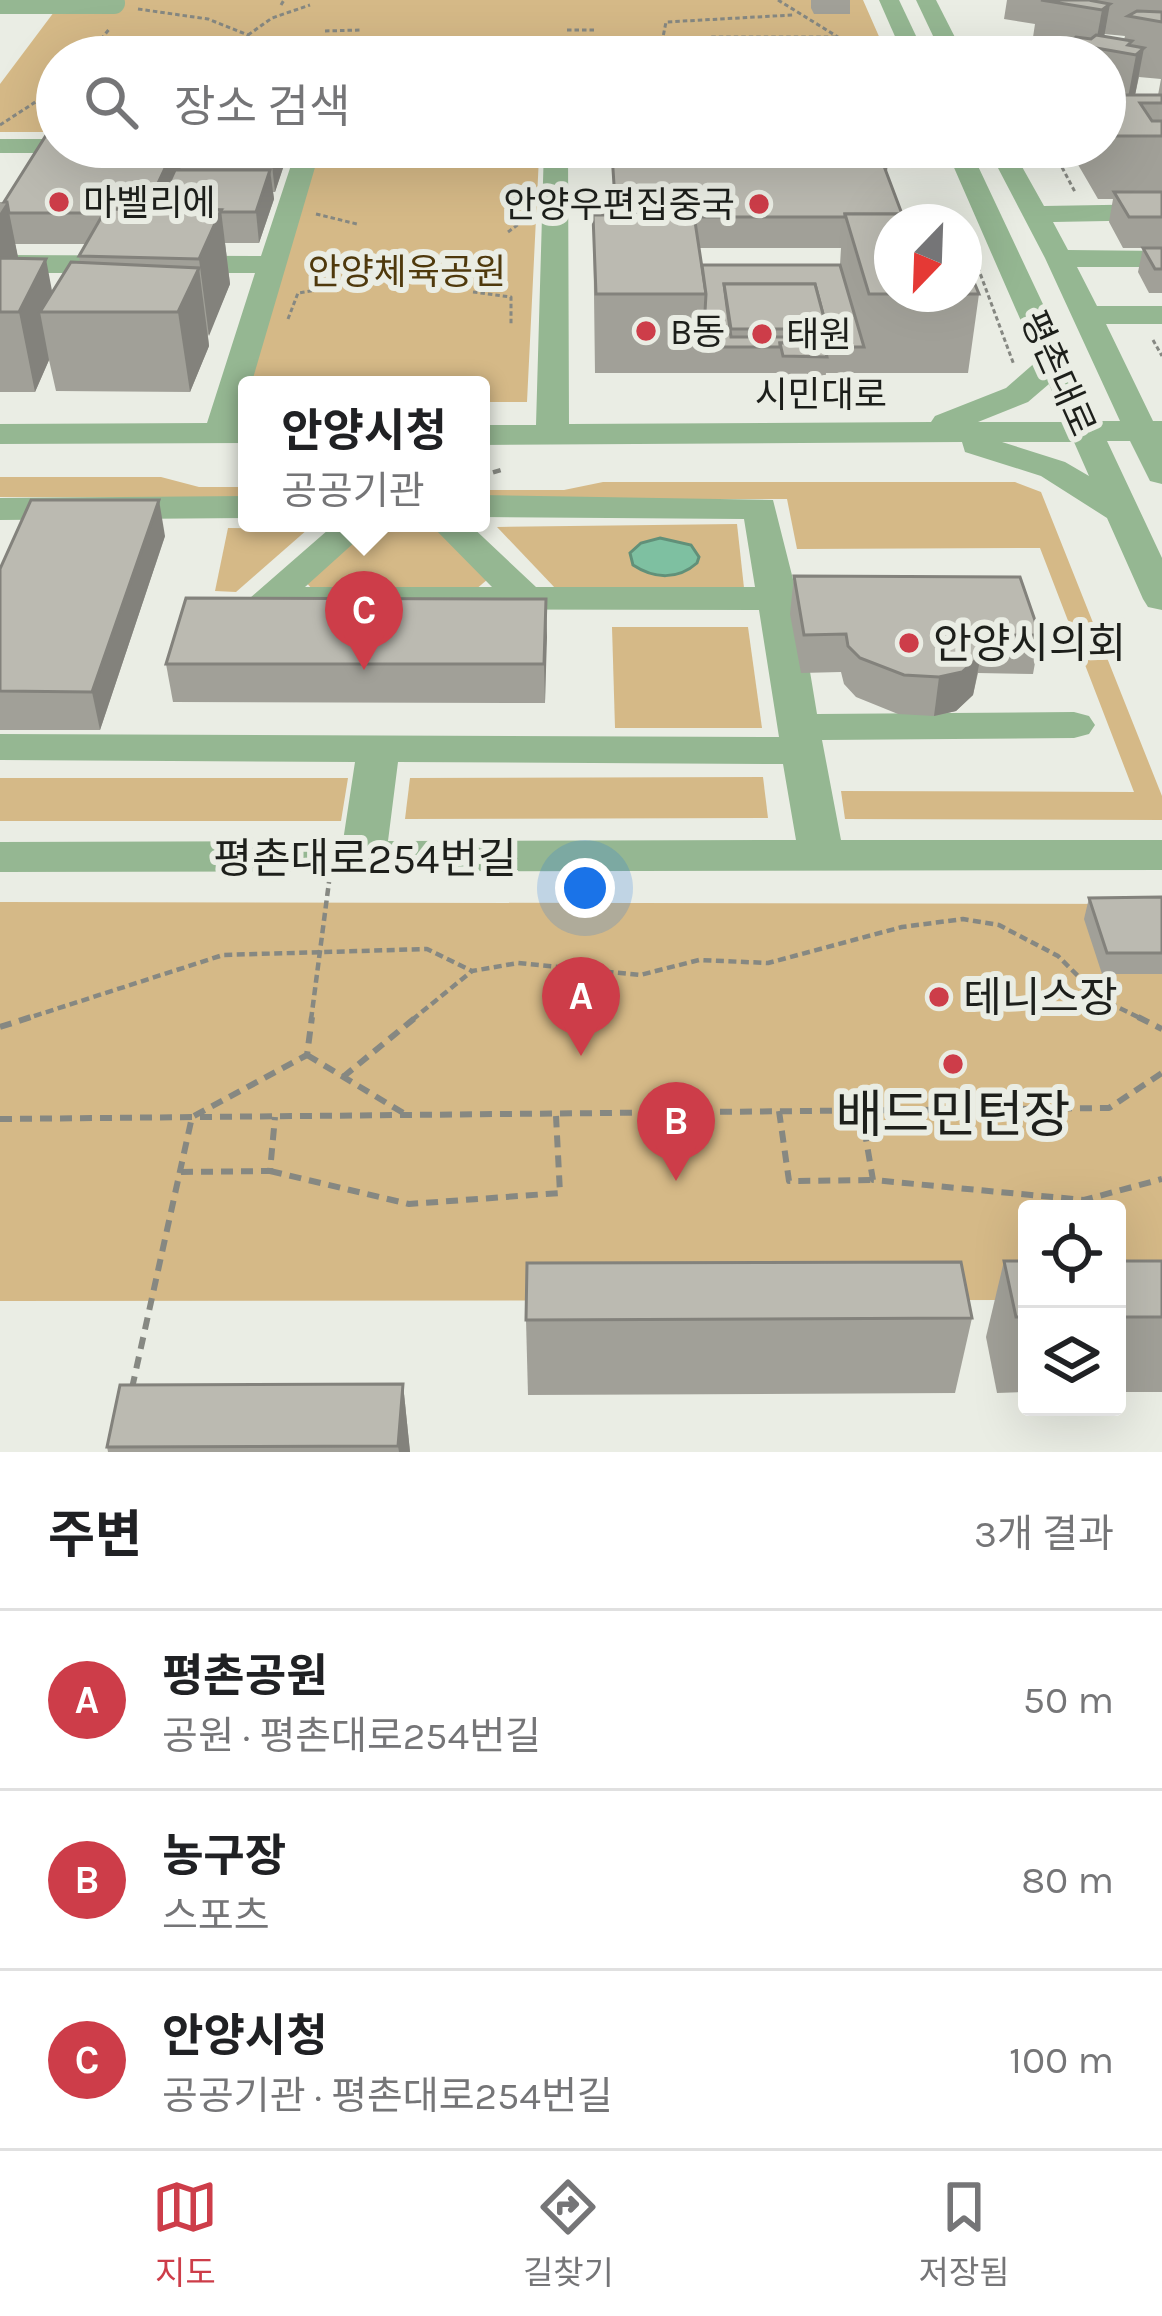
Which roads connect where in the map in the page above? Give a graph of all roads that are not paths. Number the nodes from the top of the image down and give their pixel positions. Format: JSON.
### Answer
{"nodes":[{"id":1,"x":19,"y":0,"type":"edge"},
{"id":2,"x":889,"y":0,"type":"edge"},
{"id":3,"x":926,"y":0,"type":"edge"},
{"id":4,"x":0,"y":3,"type":"edge"},
{"id":5,"x":121,"y":4,"type":"road end"},
{"id":6,"x":0,"y":23,"type":"edge"},
{"id":7,"x":905,"y":36,"type":"edge"},
{"id":8,"x":944,"y":36,"type":"edge"},
{"id":9,"x":0,"y":146,"type":"edge"},
{"id":10,"x":36,"y":146,"type":"edge"},
{"id":11,"x":303,"y":168,"type":"edge"},
{"id":12,"x":556,"y":168,"type":"edge"},
{"id":13,"x":966,"y":168,"type":"edge"},
{"id":14,"x":1010,"y":168,"type":"edge"},
{"id":15,"x":1162,"y":212,"type":"edge"},
{"id":16,"x":1035,"y":214,"type":"junction"},
{"id":17,"x":1059,"y":258,"type":"junction"},
{"id":18,"x":1162,"y":259,"type":"edge"},
{"id":19,"x":0,"y":264,"type":"edge"},
{"id":20,"x":274,"y":265,"type":"junction"},
{"id":21,"x":1087,"y":315,"type":"junction"},
{"id":22,"x":1162,"y":315,"type":"edge"},
{"id":23,"x":1054,"y":363,"type":"junction"},
{"id":24,"x":1108,"y":363,"type":"junction"},
{"id":25,"x":248,"y":376,"type":"edge"},
{"id":26,"x":1162,"y":394,"type":"edge"},
{"id":27,"x":1150,"y":430,"type":"edge"},
{"id":28,"x":1084,"y":431,"type":"junction"},
{"id":29,"x":911,"y":432,"type":"junction"},
{"id":30,"x":234,"y":433,"type":"edge"},
{"id":31,"x":0,"y":434,"type":"edge"},
{"id":32,"x":490,"y":435,"type":"edge"},
{"id":33,"x":552,"y":435,"type":"junction"},
{"id":34,"x":1162,"y":473,"type":"edge"},
{"id":35,"x":490,"y":506,"type":"edge"},
{"id":36,"x":238,"y":507,"type":"edge"},
{"id":37,"x":0,"y":509,"type":"edge"},
{"id":38,"x":1121,"y":511,"type":"junction"},
{"id":39,"x":347,"y":532,"type":"edge"},
{"id":40,"x":456,"y":532,"type":"edge"},
{"id":41,"x":526,"y":598,"type":"junction"},
{"id":42,"x":779,"y":599,"type":"junction"},
{"id":43,"x":1162,"y":599,"type":"edge"},
{"id":44,"x":1074,"y":725,"type":"dead end"},
{"id":45,"x":802,"y":739,"type":"junction"},
{"id":46,"x":0,"y":747,"type":"edge"},
{"id":47,"x":377,"y":749,"type":"junction"},
{"id":48,"x":1162,"y":855,"type":"edge"},
{"id":49,"x":821,"y":856,"type":"junction"},
{"id":50,"x":0,"y":857,"type":"edge"},
{"id":51,"x":347,"y":859,"type":"junction"}],
"edges":[{"from":1,"to":6,"type":"street"},
{"from":2,"to":7,"type":"street"},
{"from":3,"to":8,"type":"street"},
{"from":4,"to":5,"type":"street","bridge":true},
{"from":9,"to":10,"type":"street"},
{"from":11,"to":20,"type":"street"},
{"from":12,"to":33,"type":"street"},
{"from":13,"to":23,"type":"street","name":"평촌대로"},
{"from":14,"to":16,"type":"street","name":"평촌대로"},
{"from":15,"to":16,"type":"street"},
{"from":16,"to":17,"type":"street","name":"평촌대로"},
{"from":17,"to":18,"type":"street"},
{"from":17,"to":21,"type":"street","name":"평촌대로"},
{"from":19,"to":20,"type":"street"},
{"from":20,"to":25,"type":"street"},
{"from":21,"to":22,"type":"street"},
{"from":21,"to":24,"type":"street","name":"평촌대로"},
{"from":23,"to":28,"type":"street","name":"평촌대로"},
{"from":23,"to":29,"type":"street"},
{"from":24,"to":26,"type":"street"},
{"from":24,"to":27,"type":"street","name":"평촌대로"},
{"from":27,"to":28,"type":"street","name":"시민대로"},
{"from":27,"to":34,"type":"street","name":"평촌대로"},
{"from":28,"to":29,"type":"street","name":"시민대로"},
{"from":28,"to":38,"type":"street","name":"평촌대로"},
{"from":29,"to":33,"type":"street","name":"시민대로"},
{"from":29,"to":38,"type":"street"},
{"from":30,"to":31,"type":"street"},
{"from":32,"to":33,"type":"street","name":"시민대로"},
{"from":35,"to":42,"type":"street"},
{"from":36,"to":37,"type":"street"},
{"from":38,"to":43,"type":"street","name":"평촌대로"},
{"from":39,"to":41,"type":"street"},
{"from":40,"to":41,"type":"street"},
{"from":41,"to":42,"type":"street"},
{"from":42,"to":45,"type":"street"},
{"from":44,"to":45,"type":"street"},
{"from":45,"to":47,"type":"street"},
{"from":45,"to":49,"type":"street"},
{"from":46,"to":47,"type":"street"},
{"from":47,"to":51,"type":"street"},
{"from":48,"to":49,"type":"street","name":"평촌대로254번길"},
{"from":49,"to":51,"type":"street","name":"평촌대로254번길"},
{"from":50,"to":51,"type":"street","name":"평촌대로254번길"}]}
